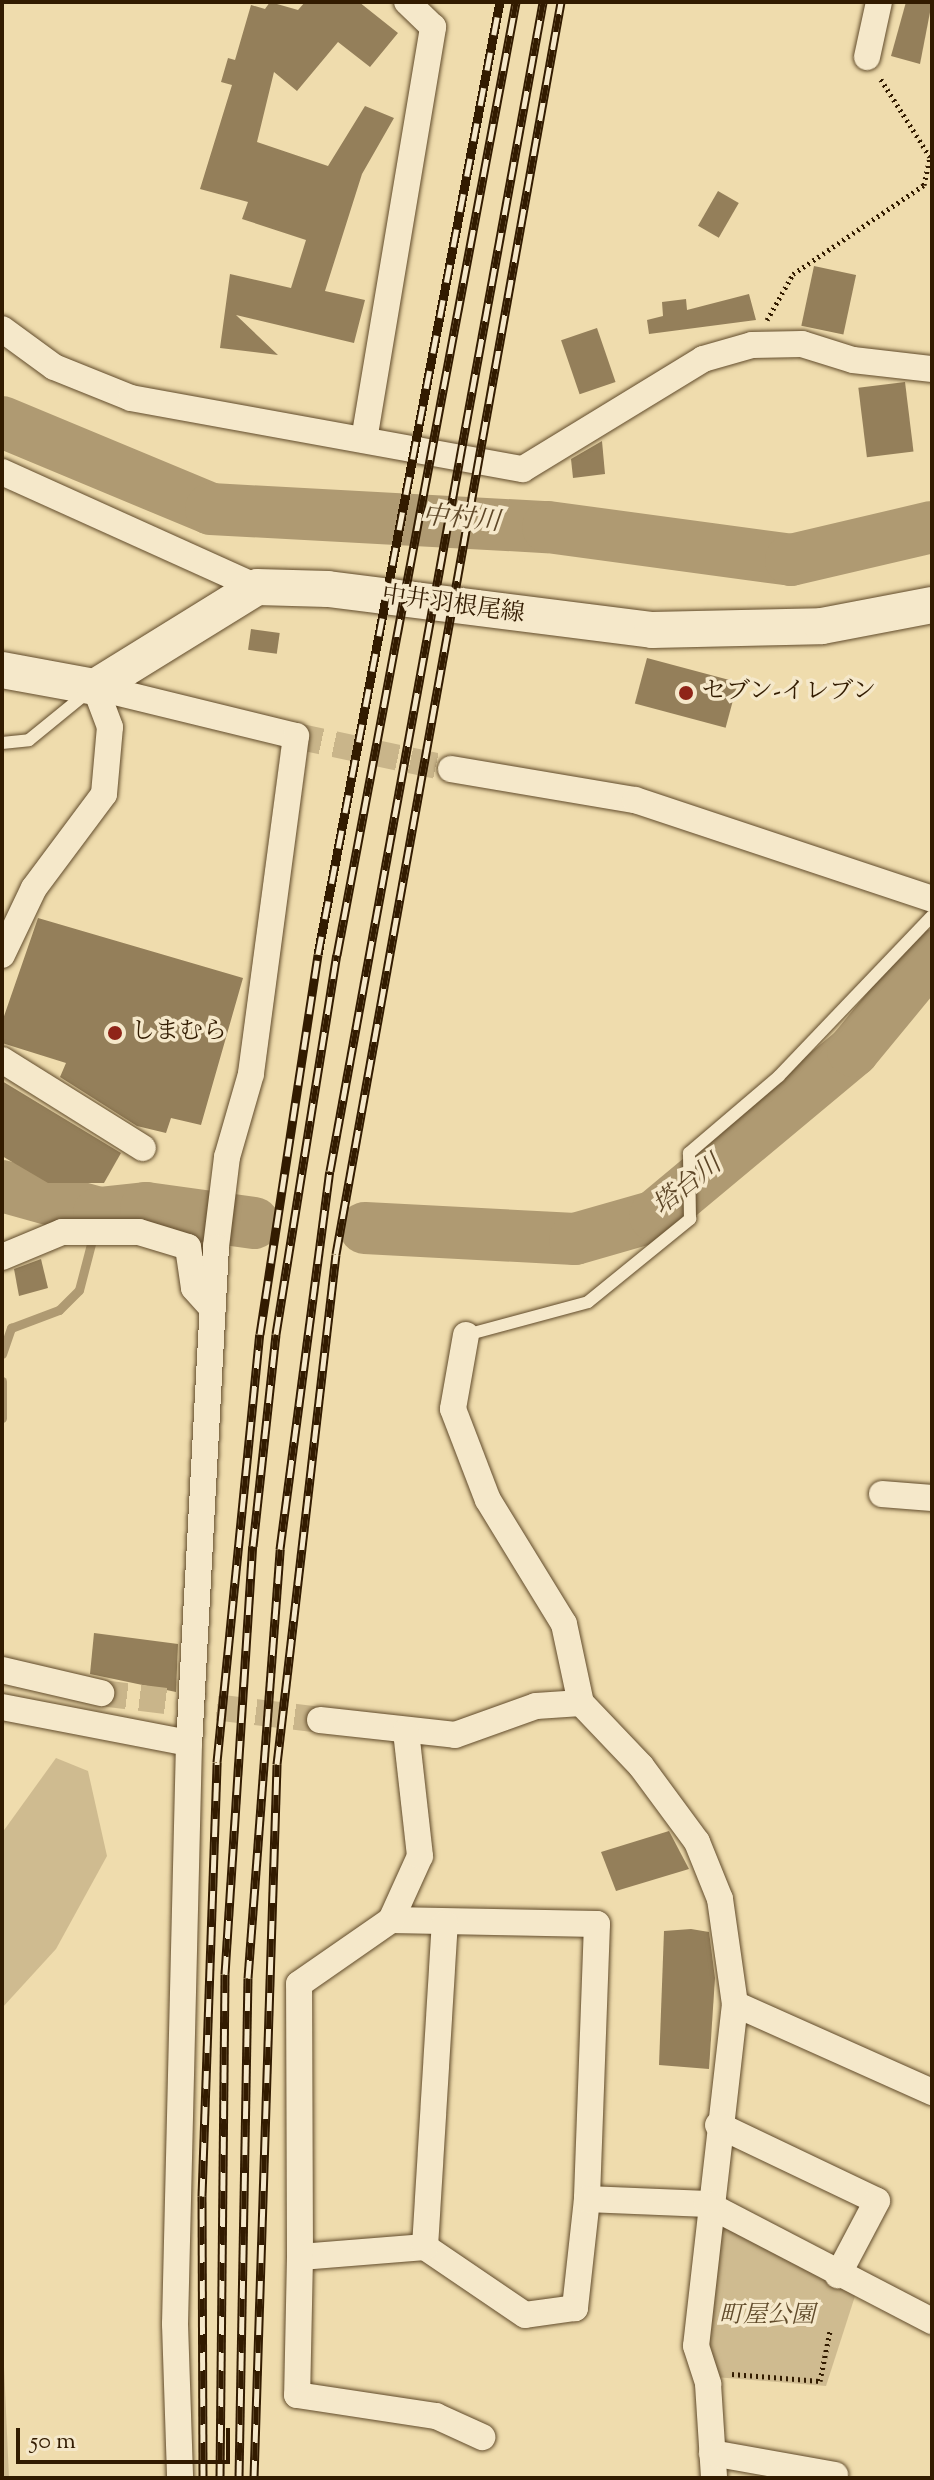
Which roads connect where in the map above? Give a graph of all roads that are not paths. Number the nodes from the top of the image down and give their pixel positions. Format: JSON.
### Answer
{"nodes":[{"id":1,"x":407,"y":2,"type":"edge"},
{"id":2,"x":879,"y":2,"type":"edge"},
{"id":3,"x":867,"y":57,"type":"road end"},
{"id":4,"x":2,"y":329,"type":"edge"},
{"id":5,"x":932,"y":369,"type":"edge"},
{"id":6,"x":364,"y":440,"type":"junction"},
{"id":7,"x":2,"y":472,"type":"edge"},
{"id":8,"x":257,"y":587,"type":"junction"},
{"id":9,"x":932,"y":605,"type":"edge"},
{"id":10,"x":2,"y":670,"type":"edge"},
{"id":11,"x":95,"y":687,"type":"junction"},
{"id":12,"x":2,"y":743,"type":"edge"},
{"id":13,"x":451,"y":769,"type":"tunnel mouth"},
{"id":14,"x":932,"y":899,"type":"edge"},
{"id":15,"x":932,"y":916,"type":"edge"},
{"id":16,"x":2,"y":955,"type":"edge"},
{"id":17,"x":2,"y":1060,"type":"edge"},
{"id":18,"x":143,"y":1148,"type":"dead end"},
{"id":19,"x":2,"y":1257,"type":"edge"},
{"id":20,"x":213,"y":1309,"type":"junction"},
{"id":21,"x":466,"y":1335,"type":"joint"},
{"id":22,"x":882,"y":1494,"type":"dead end"},
{"id":23,"x":932,"y":1498,"type":"edge"},
{"id":24,"x":2,"y":1670,"type":"edge"},
{"id":25,"x":101,"y":1693,"type":"tunnel mouth"},
{"id":26,"x":581,"y":1703,"type":"junction"},
{"id":27,"x":2,"y":1707,"type":"edge"},
{"id":28,"x":320,"y":1720,"type":"tunnel mouth"},
{"id":29,"x":406,"y":1732,"type":"junction"},
{"id":30,"x":189,"y":1743,"type":"junction"},
{"id":31,"x":391,"y":1920,"type":"junction"},
{"id":32,"x":445,"y":1924,"type":"junction"},
{"id":33,"x":735,"y":2004,"type":"junction"},
{"id":34,"x":932,"y":2092,"type":"edge"},
{"id":35,"x":718,"y":2125,"type":"junction"},
{"id":36,"x":587,"y":2199,"type":"junction"},
{"id":37,"x":707,"y":2204,"type":"junction"},
{"id":38,"x":425,"y":2247,"type":"junction"},
{"id":39,"x":300,"y":2257,"type":"junction"},
{"id":40,"x":838,"y":2275,"type":"junction"},
{"id":41,"x":932,"y":2321,"type":"edge"},
{"id":42,"x":482,"y":2437,"type":"dead end"},
{"id":43,"x":713,"y":2466,"type":"edge"},
{"id":44,"x":835,"y":2475,"type":"dead end"},
{"id":45,"x":180,"y":2478,"type":"edge"}],
"edges":[{"from":1,"to":6,"type":"street"},
{"from":2,"to":3,"type":"street"},
{"from":4,"to":6,"type":"street"},
{"from":5,"to":6,"type":"street"},
{"from":7,"to":8,"type":"street"},
{"from":8,"to":9,"type":"main road","name":"中井羽根尾線"},
{"from":8,"to":11,"type":"main road"},
{"from":10,"to":11,"type":"main road"},
{"from":11,"to":12,"type":"lane"},
{"from":11,"to":16,"type":"street"},
{"from":11,"to":20,"type":"street"},
{"from":13,"to":14,"type":"street"},
{"from":15,"to":21,"type":"lane"},
{"from":17,"to":18,"type":"street"},
{"from":19,"to":20,"type":"street"},
{"from":20,"to":30,"type":"street"},
{"from":21,"to":26,"type":"street"},
{"from":22,"to":23,"type":"street"},
{"from":24,"to":25,"type":"street"},
{"from":26,"to":29,"type":"street"},
{"from":26,"to":33,"type":"street"},
{"from":27,"to":30,"type":"street"},
{"from":28,"to":29,"type":"street"},
{"from":29,"to":31,"type":"street"},
{"from":30,"to":45,"type":"street"},
{"from":31,"to":32,"type":"street"},
{"from":31,"to":39,"type":"street"},
{"from":32,"to":36,"type":"street"},
{"from":32,"to":38,"type":"street"},
{"from":33,"to":34,"type":"street"},
{"from":33,"to":35,"type":"street"},
{"from":35,"to":37,"type":"street"},
{"from":35,"to":40,"type":"street"},
{"from":36,"to":37,"type":"street"},
{"from":36,"to":38,"type":"street"},
{"from":37,"to":40,"type":"street"},
{"from":37,"to":43,"type":"street"},
{"from":38,"to":39,"type":"street"},
{"from":39,"to":42,"type":"street"},
{"from":40,"to":41,"type":"street"},
{"from":43,"to":44,"type":"street"}]}
